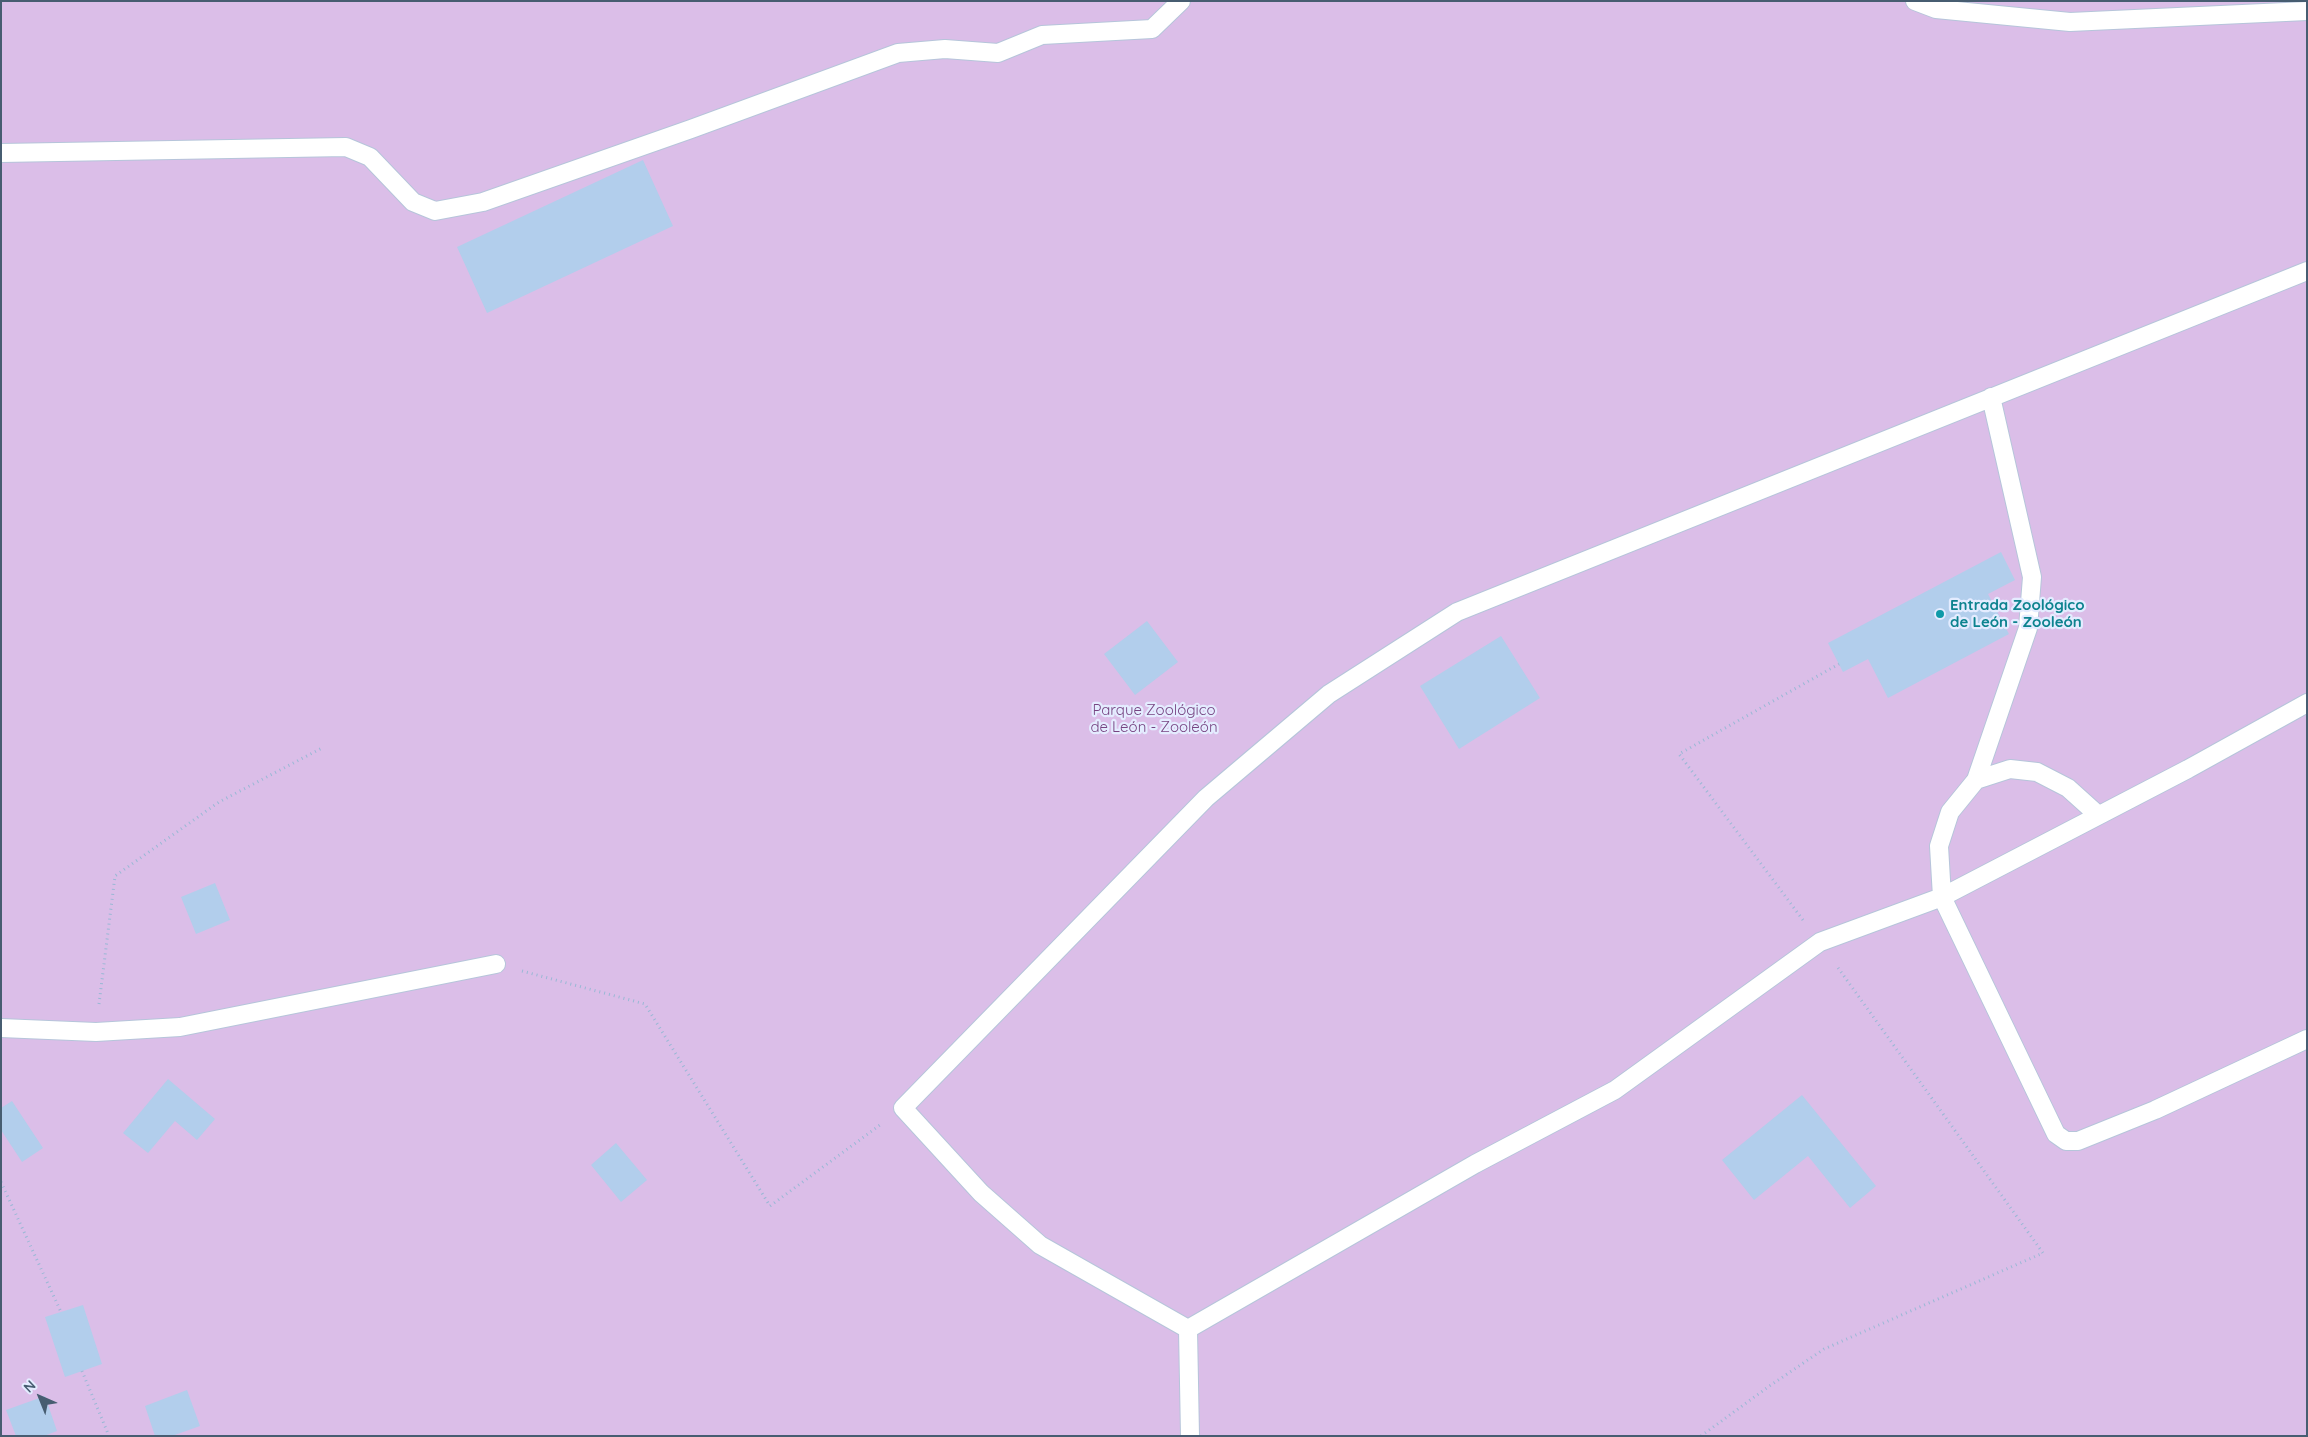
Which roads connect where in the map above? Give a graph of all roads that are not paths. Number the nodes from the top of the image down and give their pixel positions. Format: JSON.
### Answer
{"nodes":[{"id":1,"x":1181,"y":1,"type":"edge"},
{"id":2,"x":1915,"y":1,"type":"edge"},
{"id":3,"x":2307,"y":11,"type":"edge"},
{"id":4,"x":1,"y":153,"type":"edge"},
{"id":5,"x":2307,"y":271,"type":"edge"},
{"id":6,"x":1991,"y":397,"type":"junction"},
{"id":7,"x":2307,"y":703,"type":"edge"},
{"id":8,"x":1976,"y":780,"type":"junction"},
{"id":9,"x":2098,"y":815,"type":"junction"},
{"id":10,"x":1942,"y":897,"type":"junction"},
{"id":11,"x":496,"y":964,"type":"road end"},
{"id":12,"x":1,"y":1028,"type":"edge"},
{"id":13,"x":2307,"y":1039,"type":"edge"},
{"id":14,"x":1188,"y":1329,"type":"junction"},
{"id":15,"x":1190,"y":1436,"type":"edge"}],
"edges":[{"from":1,"to":4,"type":"lane"},
{"from":2,"to":3,"type":"lane"},
{"from":5,"to":6,"type":"lane"},
{"from":6,"to":8,"type":"lane"},
{"from":6,"to":14,"type":"lane"},
{"from":7,"to":9,"type":"lane"},
{"from":8,"to":9,"type":"lane"},
{"from":8,"to":10,"type":"lane"},
{"from":9,"to":10,"type":"lane"},
{"from":10,"to":13,"type":"lane"},
{"from":10,"to":14,"type":"lane"},
{"from":11,"to":12,"type":"lane"},
{"from":14,"to":15,"type":"lane"}]}
